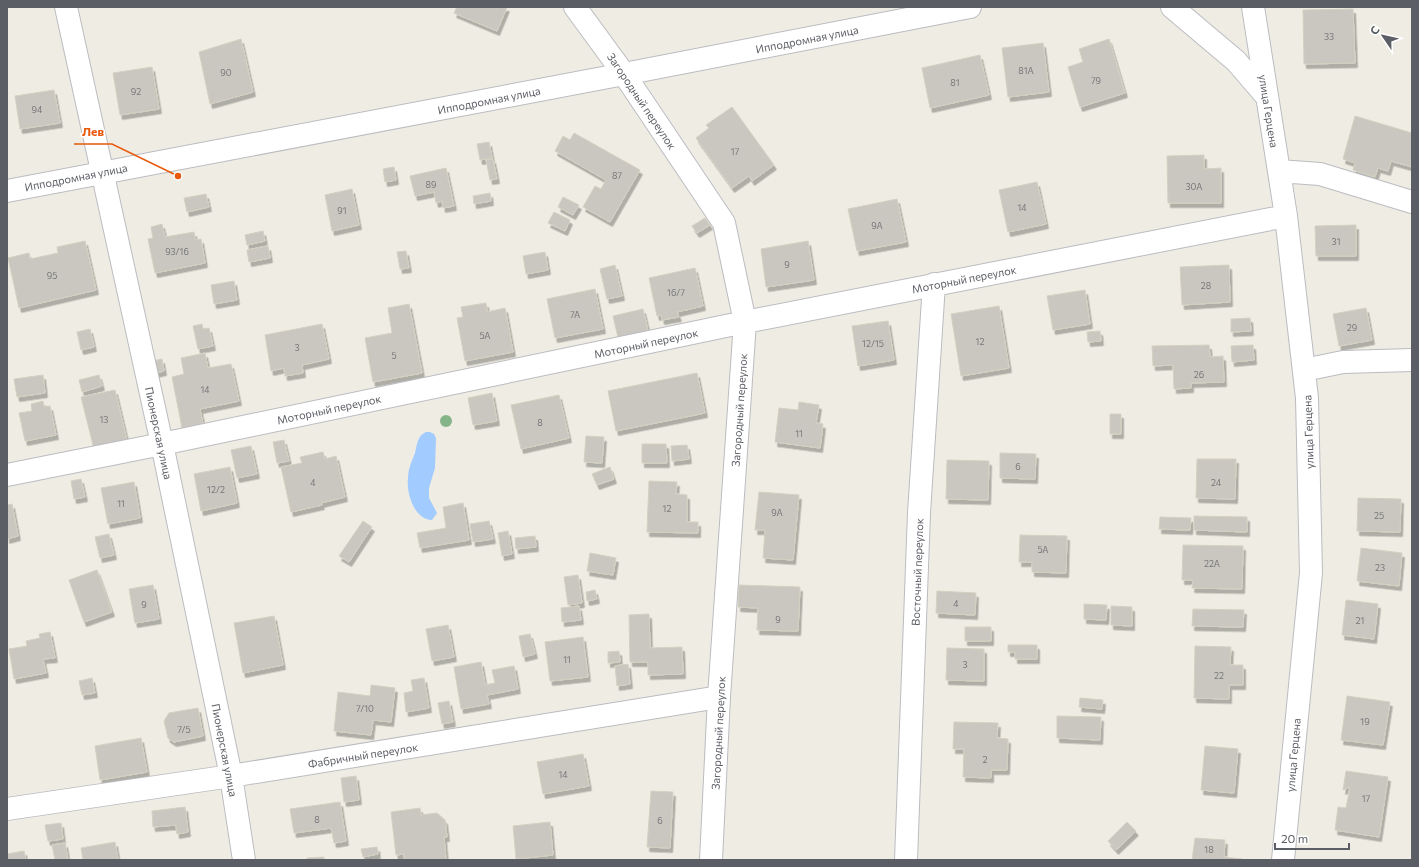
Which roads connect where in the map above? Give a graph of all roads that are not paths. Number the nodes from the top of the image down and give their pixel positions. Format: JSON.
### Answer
{"nodes":[{"id":1,"x":66,"y":7,"type":"edge"},
{"id":2,"x":576,"y":7,"type":"edge"},
{"id":3,"x":970,"y":7,"type":"edge"},
{"id":4,"x":1172,"y":7,"type":"edge"},
{"id":5,"x":1253,"y":7,"type":"edge"},
{"id":6,"x":624,"y":74,"type":"junction"},
{"id":7,"x":1267,"y":97,"type":"junction"},
{"id":8,"x":1279,"y":171,"type":"junction"},
{"id":9,"x":103,"y":172,"type":"junction"},
{"id":10,"x":7,"y":191,"type":"edge"},
{"id":11,"x":1412,"y":202,"type":"edge"},
{"id":12,"x":1286,"y":216,"type":"junction"},
{"id":13,"x":934,"y":284,"type":"junction"},
{"id":14,"x":745,"y":322,"type":"junction"},
{"id":15,"x":1412,"y":360,"type":"edge"},
{"id":16,"x":1304,"y":370,"type":"junction"},
{"id":17,"x":162,"y":444,"type":"junction"},
{"id":18,"x":7,"y":475,"type":"edge"},
{"id":19,"x":719,"y":697,"type":"junction"},
{"id":20,"x":231,"y":776,"type":"junction"},
{"id":21,"x":7,"y":809,"type":"edge"},
{"id":22,"x":244,"y":860,"type":"edge"},
{"id":23,"x":711,"y":860,"type":"edge"},
{"id":24,"x":906,"y":860,"type":"edge"},
{"id":25,"x":1283,"y":860,"type":"edge"}],
"edges":[{"from":1,"to":9,"type":"street","name":"Пионерская улица"},
{"from":2,"to":6,"type":"street","name":"Загородный переулок"},
{"from":3,"to":6,"type":"street","name":"Ипподромная улица"},
{"from":4,"to":7,"type":"street"},
{"from":5,"to":7,"type":"street","name":"улица Герцена"},
{"from":6,"to":9,"type":"street","name":"Ипподромная улица"},
{"from":6,"to":14,"type":"street","name":"Загородный переулок"},
{"from":7,"to":8,"type":"street","name":"улица Герцена"},
{"from":8,"to":11,"type":"street"},
{"from":8,"to":12,"type":"street","name":"улица Герцена"},
{"from":9,"to":10,"type":"street","name":"Ипподромная улица"},
{"from":9,"to":17,"type":"street","name":"Пионерская улица"},
{"from":12,"to":13,"type":"street","name":"Моторный переулок"},
{"from":12,"to":16,"type":"street","name":"улица Герцена"},
{"from":13,"to":14,"type":"street","name":"Моторный переулок"},
{"from":13,"to":24,"type":"street","name":"Восточный переулок"},
{"from":14,"to":17,"type":"street","name":"Моторный переулок"},
{"from":14,"to":19,"type":"street","name":"Загородный переулок"},
{"from":15,"to":16,"type":"street"},
{"from":16,"to":25,"type":"street","name":"улица Герцена"},
{"from":17,"to":18,"type":"street","name":"Моторный переулок"},
{"from":17,"to":20,"type":"street","name":"Пионерская улица"},
{"from":19,"to":20,"type":"street","name":"Фабричный переулок"},
{"from":19,"to":23,"type":"street","name":"Загородный переулок"},
{"from":20,"to":21,"type":"street","name":"Фабричный переулок"},
{"from":20,"to":22,"type":"street","name":"Пионерская улица"}]}
